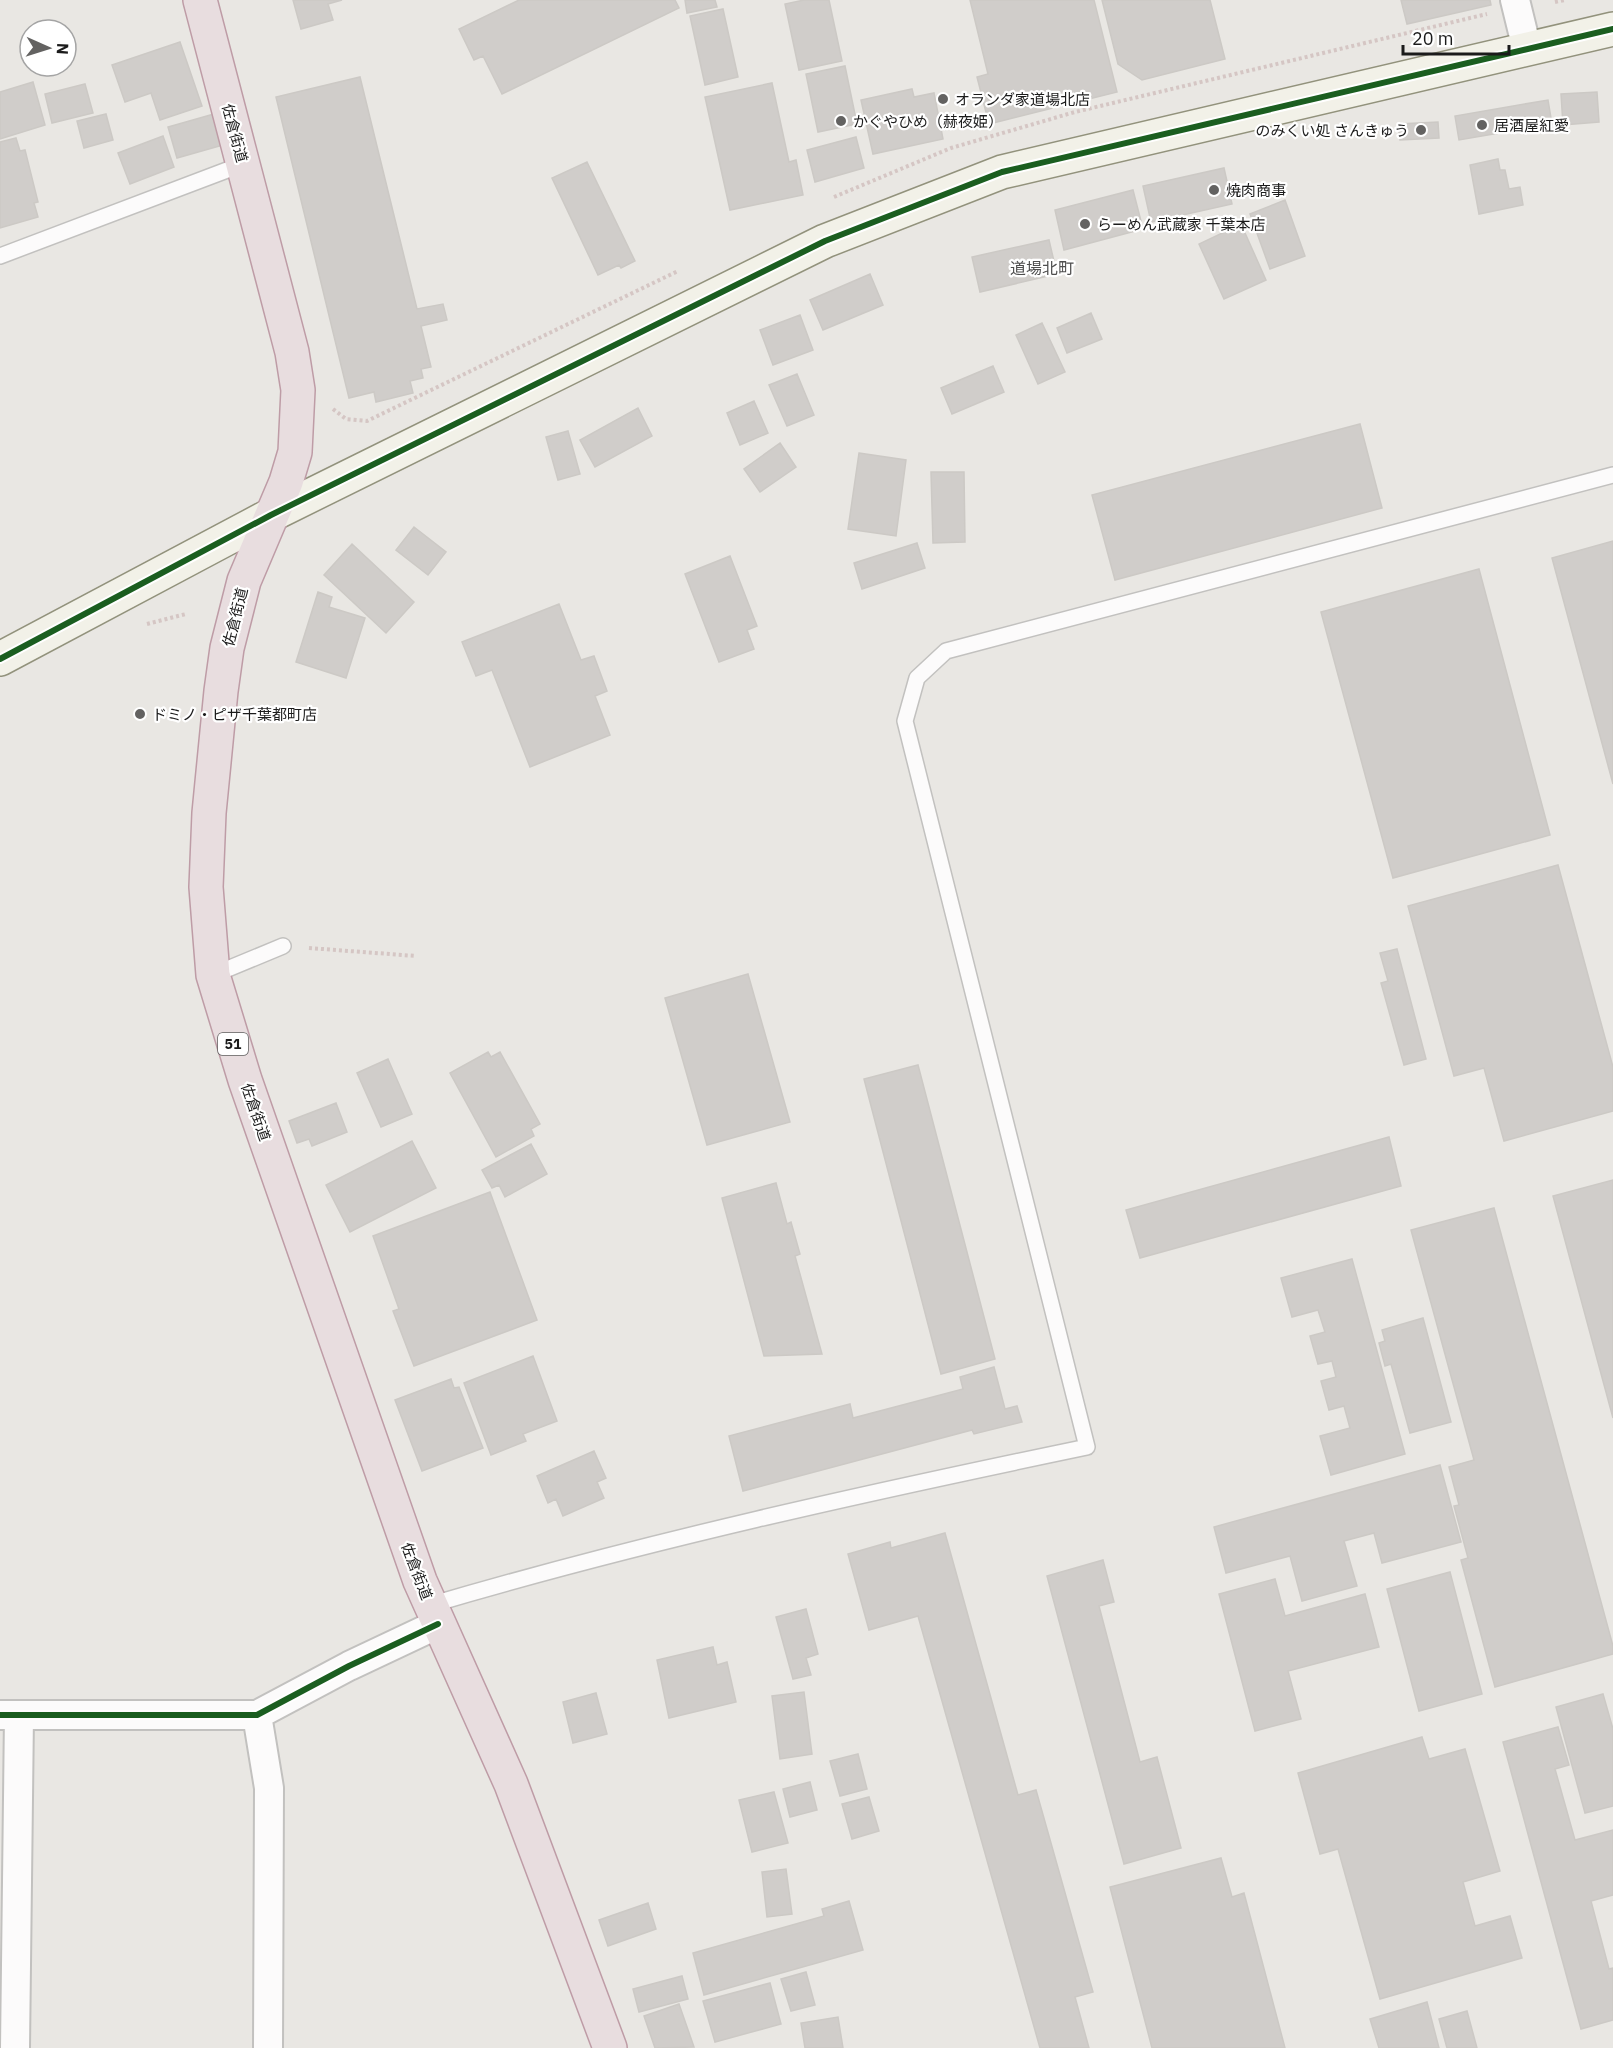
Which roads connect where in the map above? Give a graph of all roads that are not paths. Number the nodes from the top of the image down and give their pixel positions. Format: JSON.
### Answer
{"nodes":[{"id":1,"x":200,"y":0,"type":"edge"},
{"id":2,"x":1515,"y":0,"type":"edge"},
{"id":3,"x":1613,"y":29,"type":"edge"},
{"id":4,"x":1527,"y":49,"type":"junction"},
{"id":5,"x":243,"y":164,"type":"junction"},
{"id":6,"x":0,"y":256,"type":"edge"},
{"id":7,"x":1613,"y":475,"type":"edge"},
{"id":8,"x":272,"y":515,"type":"junction"},
{"id":9,"x":0,"y":658,"type":"edge"},
{"id":10,"x":283,"y":946,"type":"road end"},
{"id":11,"x":213,"y":975,"type":"junction"},
{"id":12,"x":434,"y":1614,"type":"junction"},
{"id":13,"x":9,"y":1715,"type":"edge"},
{"id":14,"x":257,"y":1715,"type":"junction"},
{"id":15,"x":15,"y":2048,"type":"edge"},
{"id":16,"x":268,"y":2048,"type":"edge"},
{"id":17,"x":610,"y":2048,"type":"edge"}],
"edges":[{"from":1,"to":5,"type":"highway","name":"佐倉街道","number":"51"},
{"from":2,"to":4,"type":"street"},
{"from":3,"to":4,"type":"street"},
{"from":4,"to":8,"type":"street"},
{"from":5,"to":6,"type":"lane"},
{"from":5,"to":8,"type":"highway","name":"佐倉街道","number":"51"},
{"from":7,"to":12,"type":"lane"},
{"from":8,"to":9,"type":"street"},
{"from":8,"to":11,"type":"highway","name":"佐倉街道","number":"51"},
{"from":10,"to":11,"type":"lane"},
{"from":11,"to":12,"type":"highway","name":"佐倉街道","number":"51"},
{"from":12,"to":14,"type":"street"},
{"from":12,"to":17,"type":"highway","name":"佐倉街道","number":"51"},
{"from":13,"to":14,"type":"street"},
{"from":13,"to":15,"type":"street"},
{"from":14,"to":16,"type":"street"}]}
